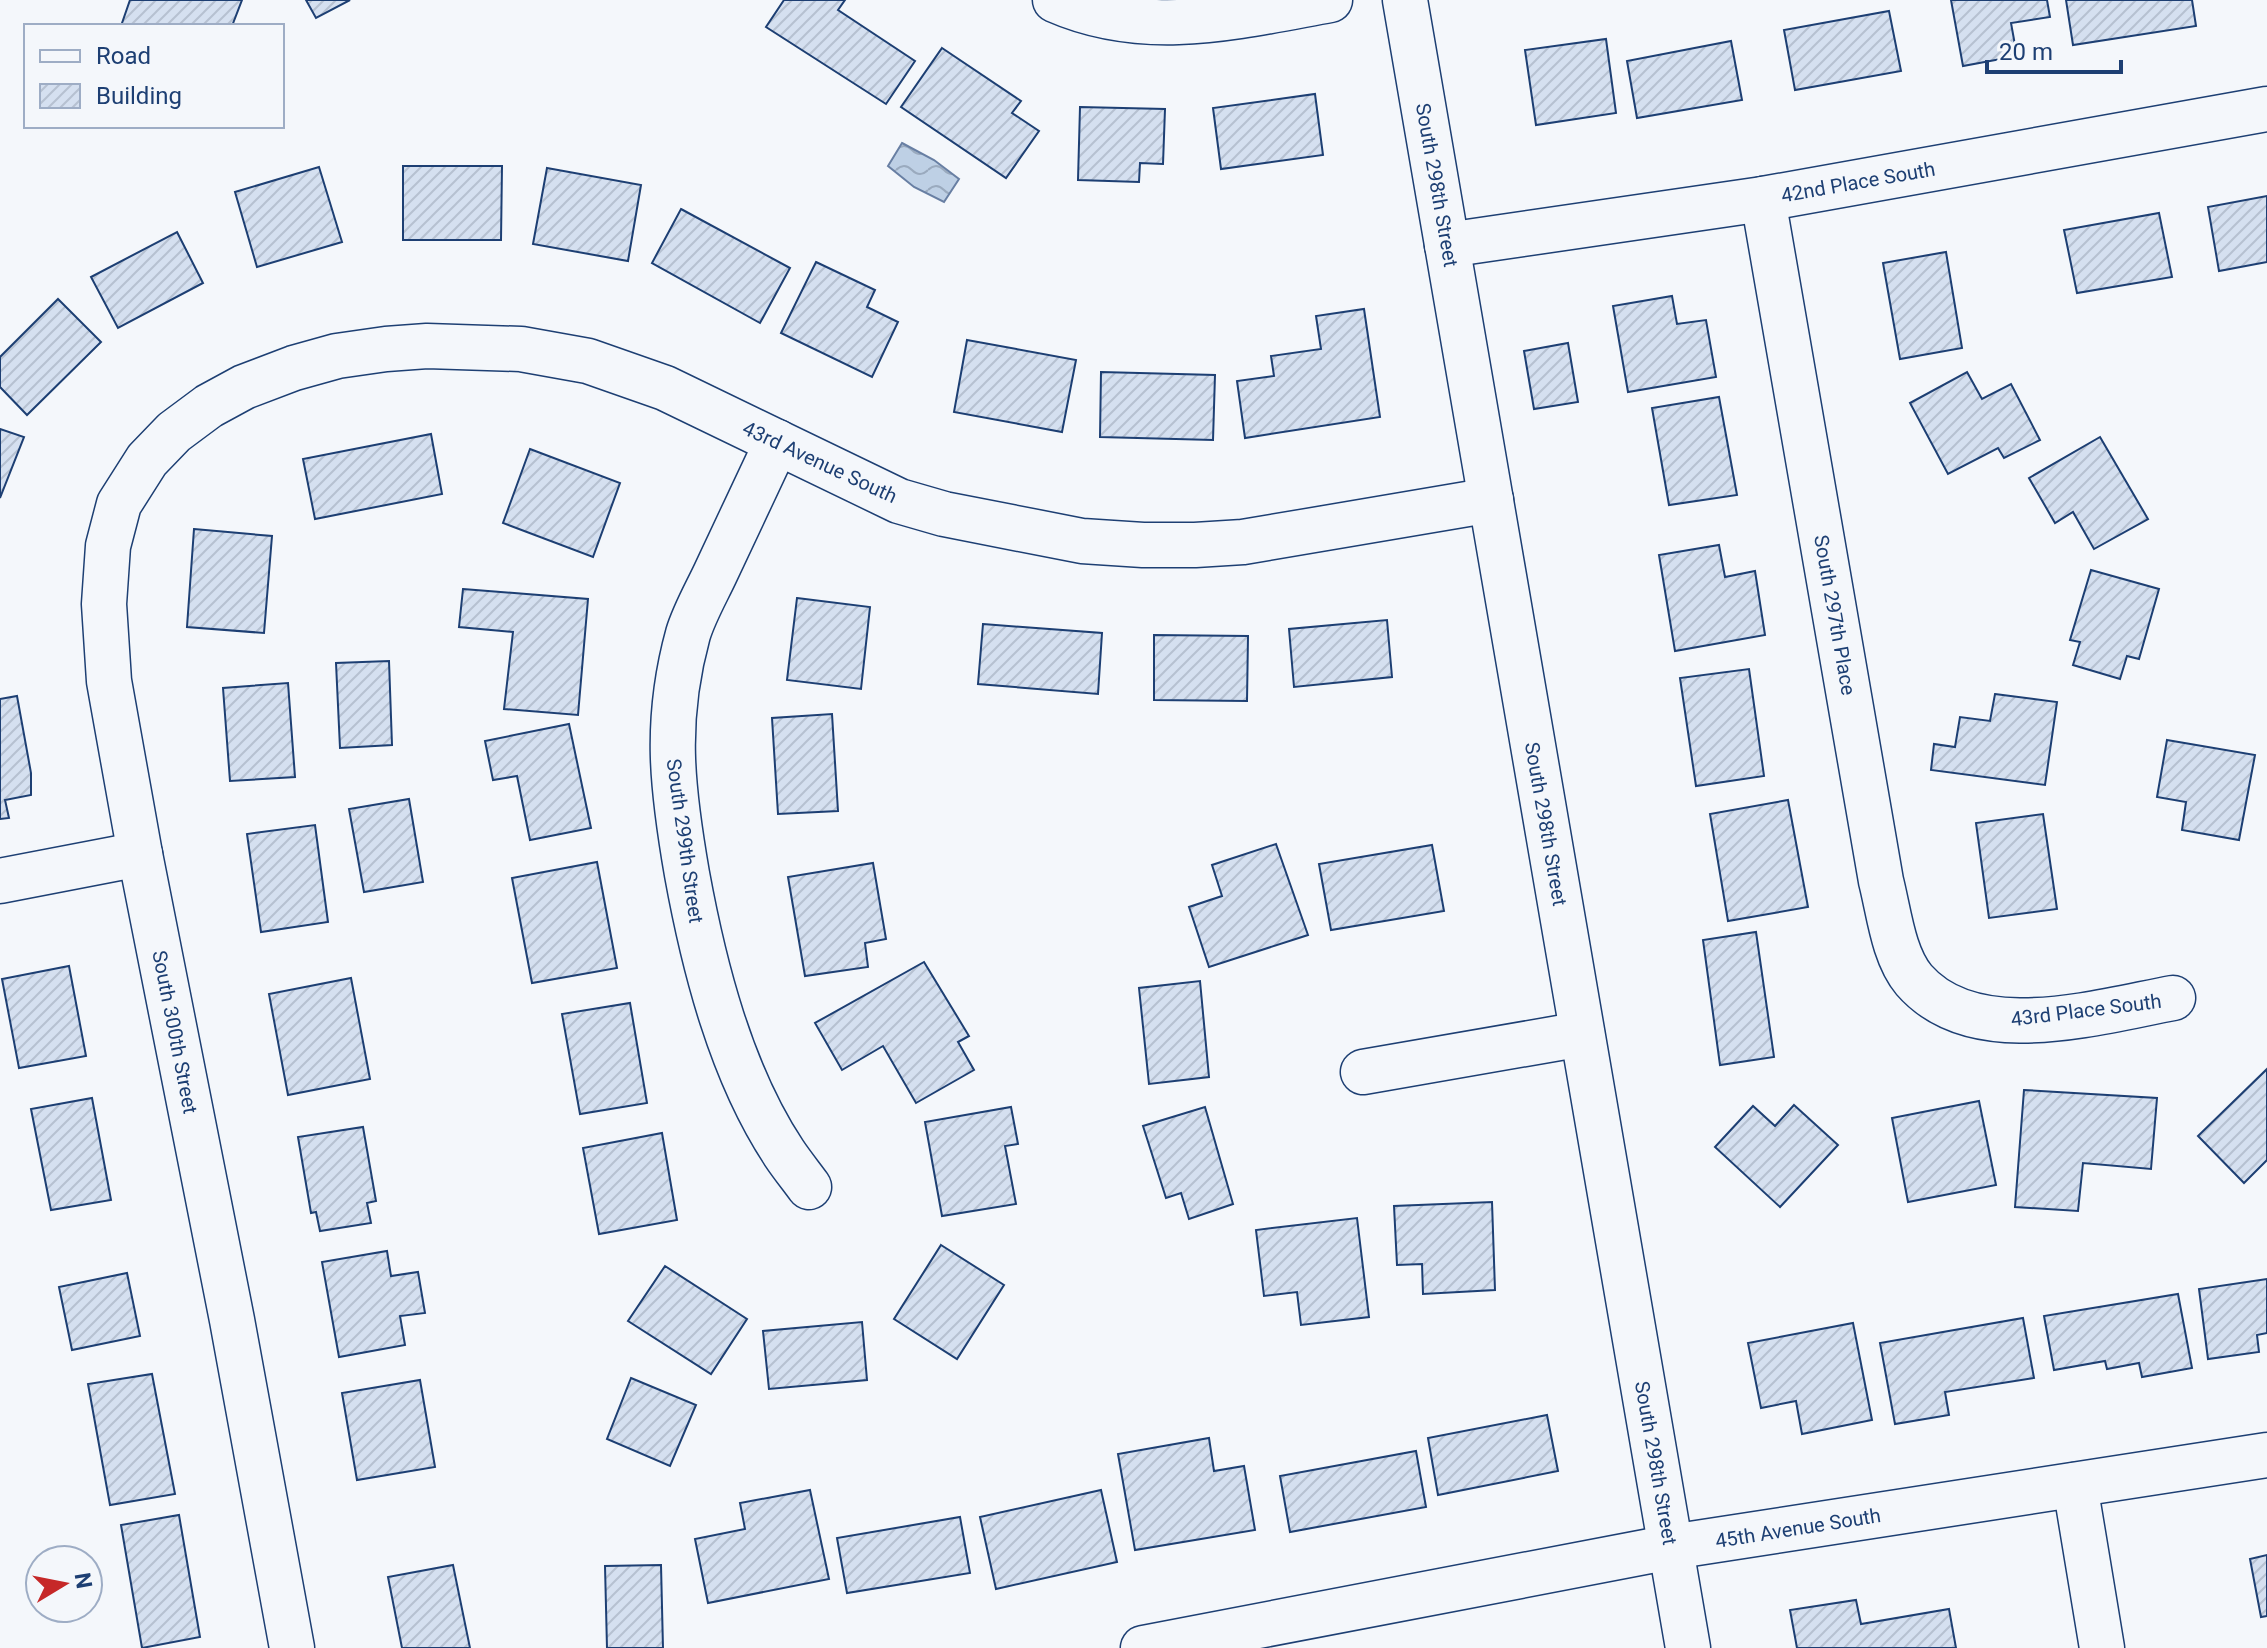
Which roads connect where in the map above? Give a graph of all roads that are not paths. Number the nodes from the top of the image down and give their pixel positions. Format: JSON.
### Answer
{"nodes":[{"id":1,"x":1055,"y":0,"type":"edge"},
{"id":2,"x":1330,"y":0,"type":"edge"},
{"id":3,"x":1405,"y":0,"type":"edge"},
{"id":4,"x":2267,"y":109,"type":"edge"},
{"id":5,"x":1763,"y":199,"type":"junction"},
{"id":6,"x":1447,"y":245,"type":"junction"},
{"id":7,"x":174,"y":432,"type":"joint"},
{"id":8,"x":777,"y":442,"type":"junction"},
{"id":9,"x":1491,"y":500,"type":"junction"},
{"id":10,"x":140,"y":854,"type":"junction"},
{"id":11,"x":0,"y":881,"type":"edge"},
{"id":12,"x":2173,"y":998,"type":"dead end"},
{"id":13,"x":1953,"y":1007,"type":"joint"},
{"id":14,"x":1582,"y":1034,"type":"junction"},
{"id":15,"x":1363,"y":1072,"type":"dead end"},
{"id":16,"x":809,"y":1187,"type":"dead end"},
{"id":17,"x":2267,"y":1455,"type":"edge"},
{"id":18,"x":2075,"y":1485,"type":"junction"},
{"id":19,"x":1671,"y":1547,"type":"junction"},
{"id":20,"x":1272,"y":1636,"type":"edge"},
{"id":21,"x":292,"y":1648,"type":"edge"},
{"id":22,"x":1143,"y":1648,"type":"edge"},
{"id":23,"x":1688,"y":1648,"type":"edge"},
{"id":24,"x":2102,"y":1648,"type":"edge"}],
"edges":[{"from":1,"to":2,"type":"street"},
{"from":3,"to":6,"type":"street","name":"South 298th Street"},
{"from":4,"to":5,"type":"street","name":"42nd Place South"},
{"from":5,"to":6,"type":"street","name":"42nd Place South"},
{"from":5,"to":13,"type":"street","name":"South 297th Place"},
{"from":6,"to":9,"type":"street","name":"South 298th Street"},
{"from":7,"to":8,"type":"street","name":"43rd Avenue South"},
{"from":7,"to":10,"type":"street","name":"South 300th Street"},
{"from":8,"to":9,"type":"street","name":"43rd Avenue South"},
{"from":8,"to":16,"type":"street","name":"South 299th Street"},
{"from":9,"to":14,"type":"street","name":"South 298th Street"},
{"from":10,"to":11,"type":"street"},
{"from":10,"to":21,"type":"street","name":"South 300th Street"},
{"from":12,"to":13,"type":"street","name":"43rd Place South"},
{"from":14,"to":15,"type":"street"},
{"from":14,"to":19,"type":"street","name":"South 298th Street"},
{"from":17,"to":18,"type":"street","name":"45th Avenue South"},
{"from":18,"to":19,"type":"street","name":"45th Avenue South"},
{"from":18,"to":24,"type":"street"},
{"from":19,"to":20,"type":"street","name":"45th Avenue South"},
{"from":19,"to":23,"type":"street","name":"South 298th Street"},
{"from":20,"to":22,"type":"street","name":"45th Avenue South"}]}
